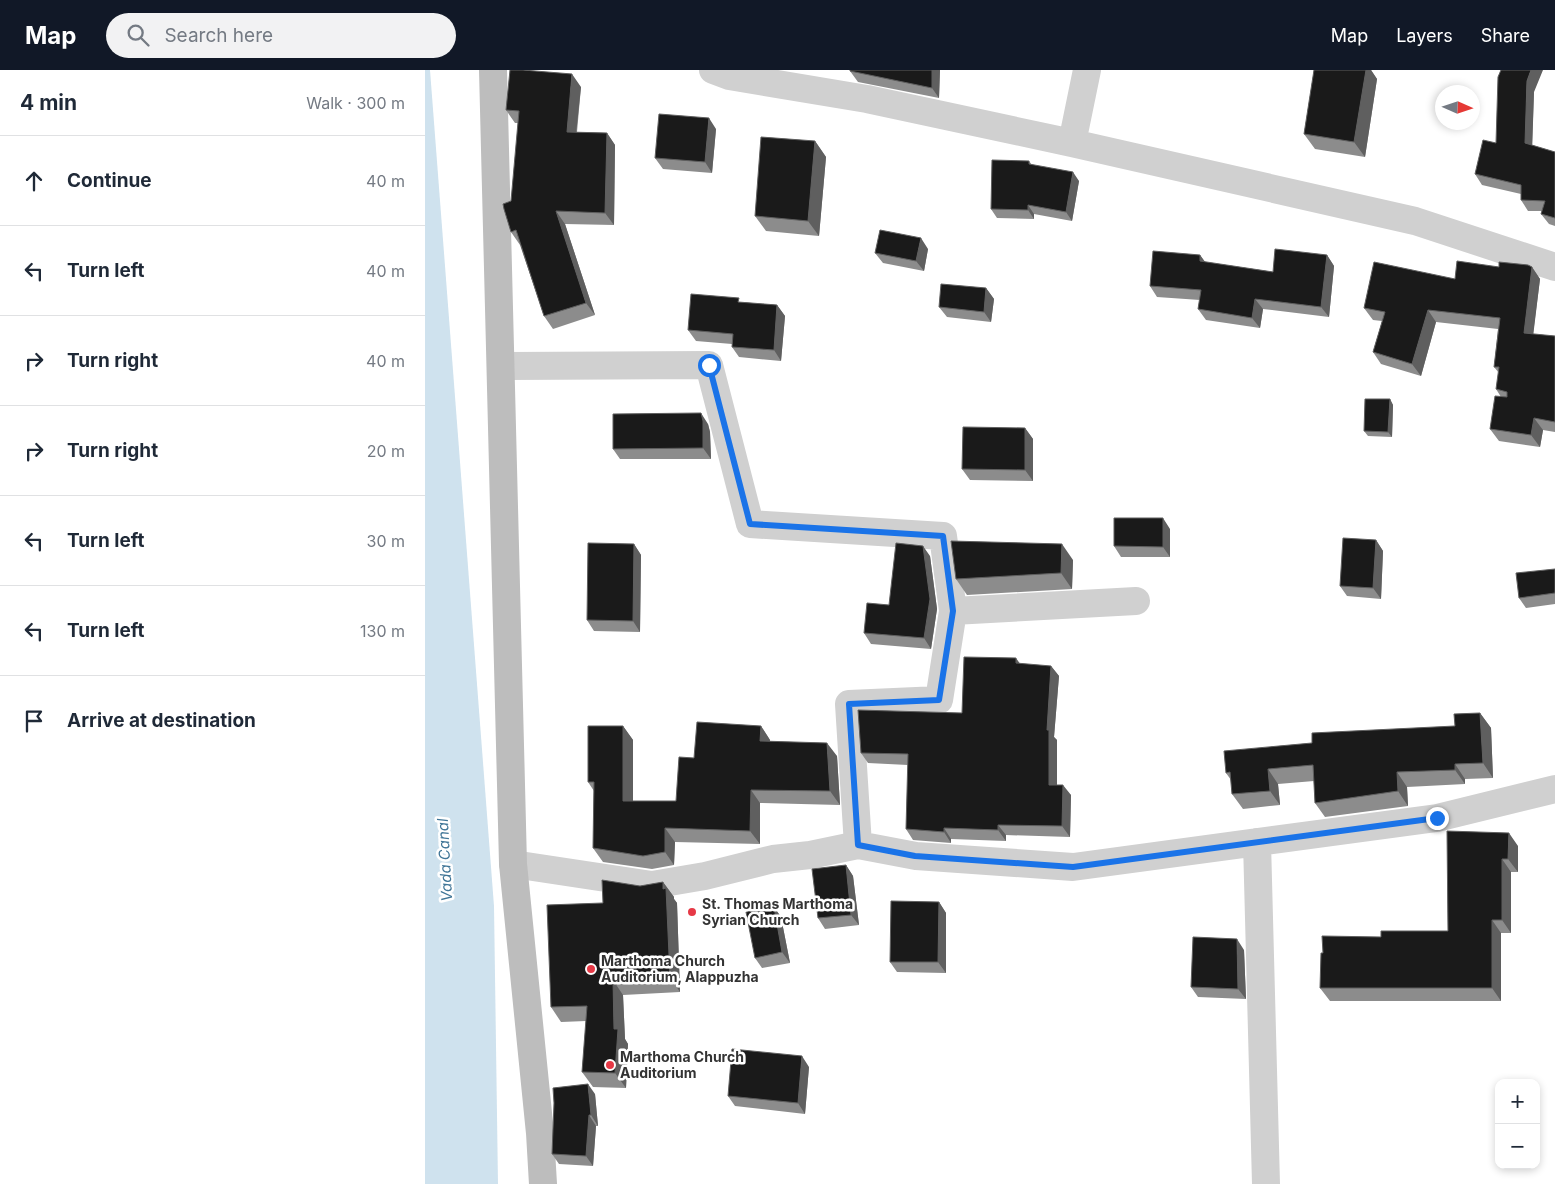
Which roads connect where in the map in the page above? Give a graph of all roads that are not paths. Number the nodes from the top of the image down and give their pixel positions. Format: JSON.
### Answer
{"nodes":[{"id":1,"x":493,"y":70,"type":"edge"},
{"id":2,"x":713,"y":70,"type":"edge"},
{"id":3,"x":1087,"y":70,"type":"edge"},
{"id":4,"x":1072,"y":143,"type":"junction"},
{"id":5,"x":1555,"y":267,"type":"edge"},
{"id":6,"x":501,"y":366,"type":"junction"},
{"id":7,"x":1136,"y":601,"type":"dead end"},
{"id":8,"x":953,"y":611,"type":"junction"},
{"id":9,"x":1555,"y":790,"type":"edge"},
{"id":10,"x":1257,"y":842,"type":"junction"},
{"id":11,"x":858,"y":845,"type":"junction"},
{"id":12,"x":513,"y":864,"type":"junction"},
{"id":13,"x":543,"y":1184,"type":"edge"},
{"id":14,"x":1266,"y":1184,"type":"edge"}],
"edges":[{"from":1,"to":6,"type":"main road"},
{"from":2,"to":4,"type":"street"},
{"from":3,"to":4,"type":"street"},
{"from":4,"to":5,"type":"street"},
{"from":6,"to":8,"type":"street"},
{"from":6,"to":12,"type":"main road"},
{"from":7,"to":8,"type":"street"},
{"from":8,"to":11,"type":"street"},
{"from":9,"to":10,"type":"street"},
{"from":10,"to":11,"type":"street"},
{"from":10,"to":14,"type":"street"},
{"from":11,"to":12,"type":"street"},
{"from":12,"to":13,"type":"main road"}]}
